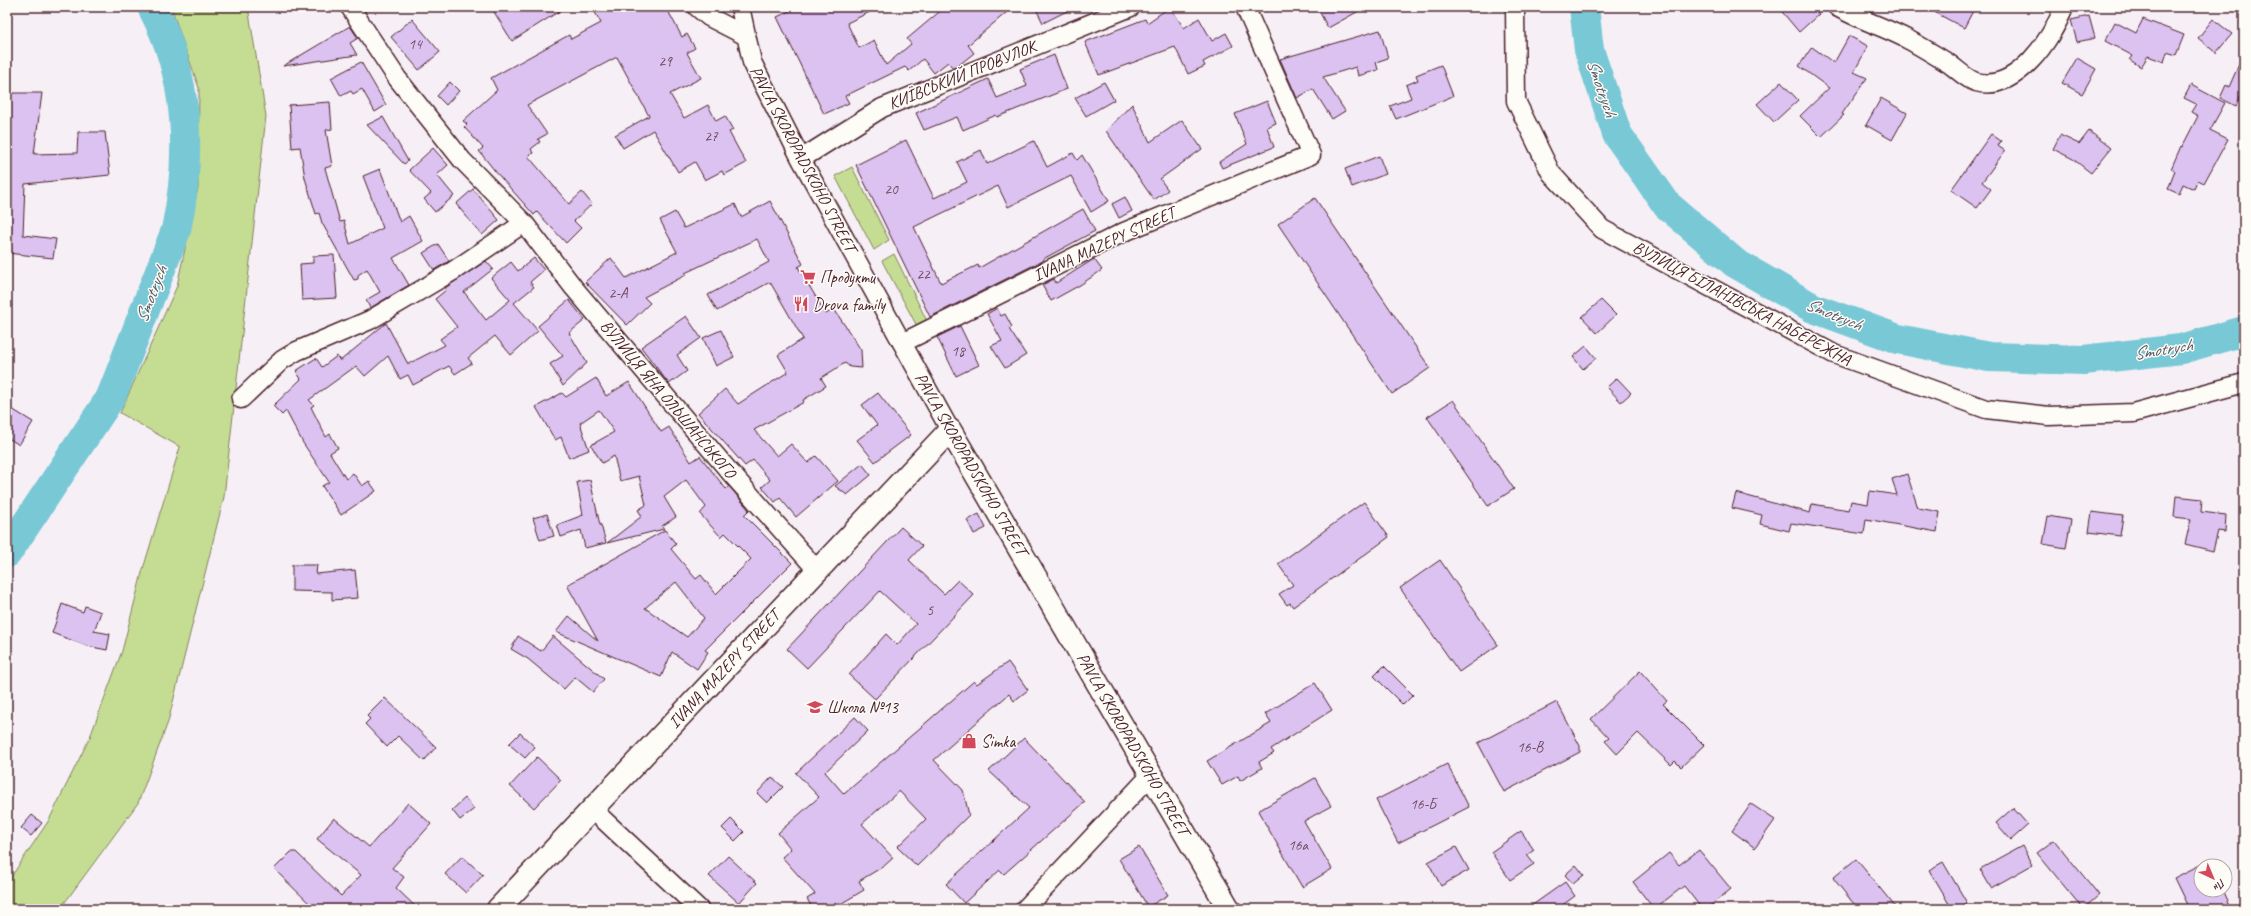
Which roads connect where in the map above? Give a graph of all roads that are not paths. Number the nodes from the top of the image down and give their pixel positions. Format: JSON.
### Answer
{"nodes":[{"id":1,"x":350,"y":7,"type":"edge"},
{"id":2,"x":697,"y":7,"type":"edge"},
{"id":3,"x":740,"y":7,"type":"edge"},
{"id":4,"x":1131,"y":7,"type":"edge"},
{"id":5,"x":1245,"y":7,"type":"edge"},
{"id":6,"x":1515,"y":7,"type":"edge"},
{"id":7,"x":1837,"y":7,"type":"edge"},
{"id":8,"x":2064,"y":7,"type":"edge"},
{"id":9,"x":746,"y":36,"type":"junction"},
{"id":10,"x":801,"y":159,"type":"junction"},
{"id":11,"x":524,"y":223,"type":"junction"},
{"id":12,"x":902,"y":343,"type":"junction"},
{"id":13,"x":2244,"y":383,"type":"edge"},
{"id":14,"x":241,"y":399,"type":"dead end"},
{"id":15,"x":950,"y":430,"type":"junction"},
{"id":16,"x":817,"y":570,"type":"junction"},
{"id":17,"x":1151,"y":775,"type":"junction"},
{"id":18,"x":592,"y":809,"type":"junction"},
{"id":19,"x":498,"y":909,"type":"edge"},
{"id":20,"x":699,"y":909,"type":"edge"},
{"id":21,"x":1025,"y":909,"type":"edge"},
{"id":22,"x":1229,"y":909,"type":"edge"}],
"edges":[{"from":1,"to":11,"type":"street","name":"ВУЛИЦЯ ЯНА ОЛЬШАНСЬКОГО"},
{"from":2,"to":9,"type":"street"},
{"from":3,"to":9,"type":"street","name":"PAVLA SKOROPADSKOHO STREET"},
{"from":4,"to":10,"type":"street","name":"КИЇВСЬКИЙ ПРОВУЛОК"},
{"from":5,"to":12,"type":"street","name":"IVANA MAZEPY STREET"},
{"from":6,"to":13,"type":"street","name":"ВУЛИЦЯ БІЛАНІВСЬКА НАБЕРЕЖНА"},
{"from":7,"to":8,"type":"street"},
{"from":9,"to":10,"type":"street","name":"PAVLA SKOROPADSKOHO STREET"},
{"from":10,"to":12,"type":"street","name":"PAVLA SKOROPADSKOHO STREET"},
{"from":11,"to":14,"type":"street"},
{"from":11,"to":16,"type":"street","name":"ВУЛИЦЯ ЯНА ОЛЬШАНСЬКОГО"},
{"from":12,"to":15,"type":"street","name":"PAVLA SKOROPADSKOHO STREET"},
{"from":15,"to":16,"type":"street","name":"IVANA MAZEPY STREET"},
{"from":15,"to":17,"type":"street","name":"PAVLA SKOROPADSKOHO STREET"},
{"from":16,"to":18,"type":"street","name":"IVANA MAZEPY STREET"},
{"from":17,"to":21,"type":"street"},
{"from":17,"to":22,"type":"street","name":"PAVLA SKOROPADSKOHO STREET"},
{"from":18,"to":19,"type":"street","name":"IVANA MAZEPY STREET"},
{"from":18,"to":20,"type":"street"}]}
